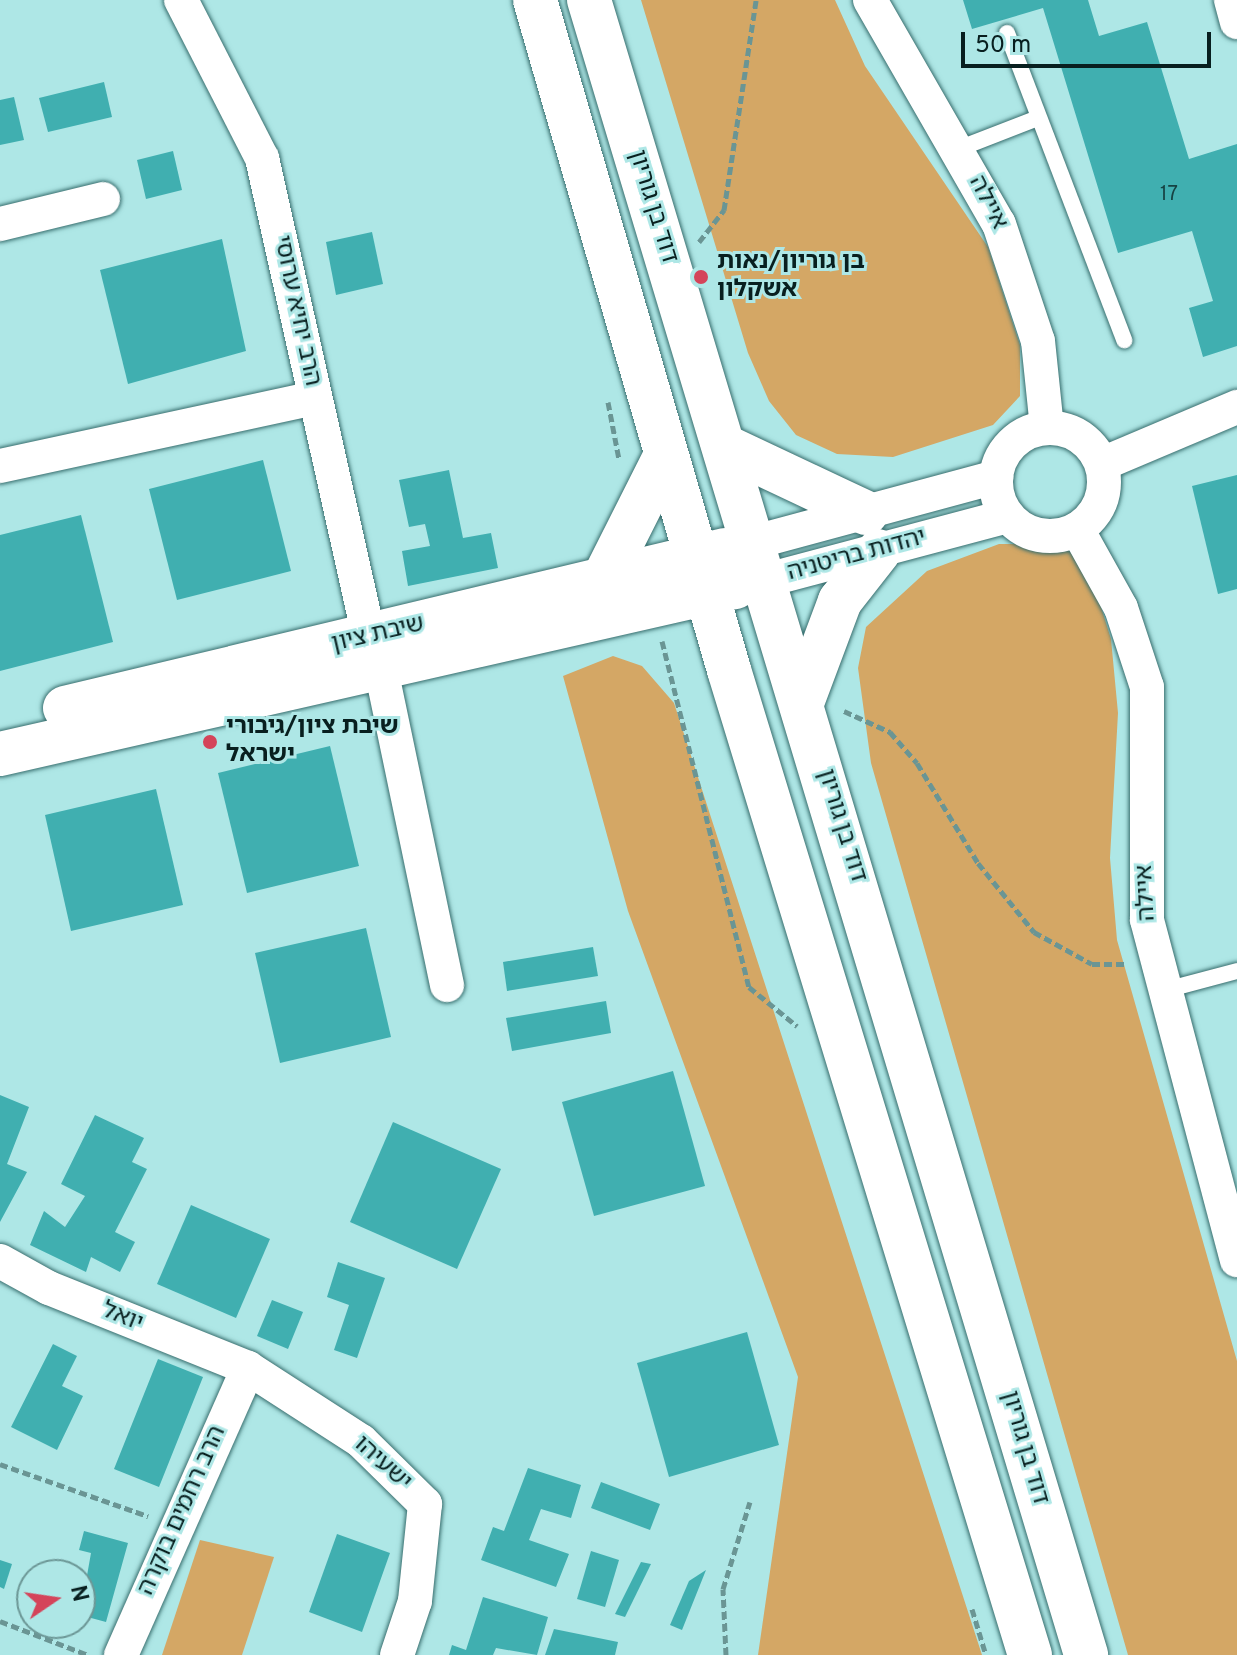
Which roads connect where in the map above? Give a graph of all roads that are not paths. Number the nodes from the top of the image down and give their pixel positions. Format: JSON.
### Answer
{"nodes":[{"id":1,"x":181,"y":0,"type":"edge"},
{"id":2,"x":535,"y":0,"type":"edge"},
{"id":3,"x":589,"y":0,"type":"edge"},
{"id":4,"x":870,"y":0,"type":"edge"},
{"id":5,"x":1231,"y":0,"type":"edge"},
{"id":6,"x":1237,"y":22,"type":"edge"},
{"id":7,"x":1007,"y":33,"type":"dead end"},
{"id":8,"x":1038,"y":118,"type":"junction"},
{"id":9,"x":958,"y":149,"type":"junction"},
{"id":10,"x":103,"y":199,"type":"dead end"},
{"id":11,"x":0,"y":224,"type":"edge"},
{"id":12,"x":1124,"y":340,"type":"dead end"},
{"id":13,"x":315,"y":398,"type":"junction"},
{"id":14,"x":1237,"y":407,"type":"edge"},
{"id":15,"x":1047,"y":428,"type":"junction"},
{"id":16,"x":726,"y":447,"type":"junction"},
{"id":17,"x":666,"y":455,"type":"junction"},
{"id":18,"x":1102,"y":464,"type":"junction"},
{"id":19,"x":0,"y":466,"type":"edge"},
{"id":20,"x":996,"y":477,"type":"junction"},
{"id":21,"x":1007,"y":516,"type":"junction"},
{"id":22,"x":1077,"y":529,"type":"junction"},
{"id":23,"x":872,"y":532,"type":"junction"},
{"id":24,"x":761,"y":561,"type":"junction"},
{"id":25,"x":701,"y":575,"type":"junction"},
{"id":26,"x":616,"y":596,"type":"junction"},
{"id":27,"x":375,"y":653,"type":"junction"},
{"id":28,"x":729,"y":670,"type":"junction"},
{"id":29,"x":805,"y":706,"type":"junction"},
{"id":30,"x":0,"y":723,"type":"edge"},
{"id":31,"x":0,"y":754,"type":"edge"},
{"id":32,"x":1237,"y":971,"type":"edge"},
{"id":33,"x":1158,"y":977,"type":"junction"},
{"id":34,"x":447,"y":985,"type":"dead end"},
{"id":35,"x":1237,"y":1260,"type":"edge"},
{"id":36,"x":0,"y":1261,"type":"edge"},
{"id":37,"x":248,"y":1368,"type":"junction"},
{"id":38,"x":121,"y":1655,"type":"edge"},
{"id":39,"x":397,"y":1655,"type":"edge"},
{"id":40,"x":1030,"y":1655,"type":"edge"},
{"id":41,"x":1086,"y":1655,"type":"edge"}],
"edges":[{"from":1,"to":13,"type":"street","name":"הרב יחיא ערוסי"},
{"from":2,"to":17,"type":"main road"},
{"from":3,"to":16,"type":"main road","name":"דוד בן גוריון"},
{"from":4,"to":9,"type":"street","name":"איילה"},
{"from":5,"to":6,"type":"street"},
{"from":7,"to":8,"type":"lane"},
{"from":8,"to":9,"type":"lane"},
{"from":8,"to":12,"type":"lane"},
{"from":9,"to":15,"type":"street","name":"איילה"},
{"from":10,"to":11,"type":"street"},
{"from":13,"to":19,"type":"street"},
{"from":13,"to":27,"type":"street","name":"הרב יחיא ערוסי"},
{"from":14,"to":18,"type":"street"},
{"from":15,"to":18,"type":"street"},
{"from":15,"to":20,"type":"street"},
{"from":16,"to":23,"type":"main road"},
{"from":16,"to":24,"type":"main road","name":"דוד בן גוריון"},
{"from":17,"to":25,"type":"main road"},
{"from":17,"to":26,"type":"main road"},
{"from":18,"to":22,"type":"street"},
{"from":20,"to":21,"type":"street"},
{"from":20,"to":23,"type":"street","name":"יהדות בריטניה"},
{"from":21,"to":22,"type":"street"},
{"from":21,"to":23,"type":"street","name":"יהדות בריטניה"},
{"from":22,"to":33,"type":"street","name":"איילה"},
{"from":23,"to":24,"type":"street","name":"יהדות בריטניה"},
{"from":23,"to":29,"type":"main road"},
{"from":24,"to":25,"type":"main road","name":"יהדות בריטניה"},
{"from":24,"to":29,"type":"main road","name":"דוד בן גוריון"},
{"from":25,"to":26,"type":"main road","name":"שיבת ציון"},
{"from":25,"to":28,"type":"main road"},
{"from":26,"to":27,"type":"main road","name":"שיבת ציון"},
{"from":26,"to":28,"type":"main road"},
{"from":27,"to":30,"type":"main road","name":"שיבת ציון"},
{"from":27,"to":31,"type":"main road","name":"שיבת ציון"},
{"from":27,"to":34,"type":"street","name":"הרב יחיא ערוסי"},
{"from":28,"to":40,"type":"main road"},
{"from":29,"to":41,"type":"main road","name":"דוד בן גוריון"},
{"from":32,"to":33,"type":"lane"},
{"from":33,"to":35,"type":"street","name":"איילה"},
{"from":36,"to":37,"type":"street","name":"יואל"},
{"from":37,"to":38,"type":"street","name":"הרב רחמים בוקרה"},
{"from":37,"to":39,"type":"street","name":"ישעיהו"}]}
